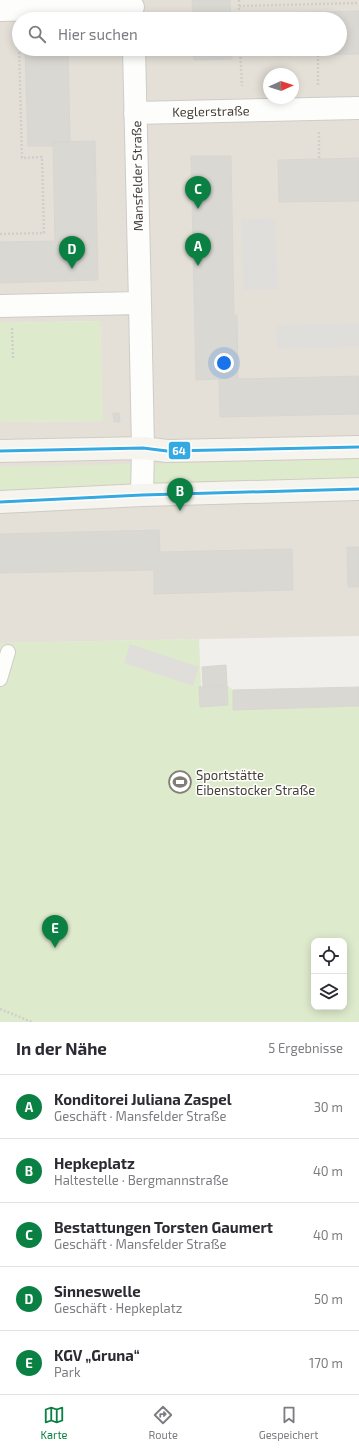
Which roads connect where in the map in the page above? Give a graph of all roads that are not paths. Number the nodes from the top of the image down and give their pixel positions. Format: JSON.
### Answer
{"nodes":[{"id":1,"x":133,"y":9,"type":"edge"},
{"id":2,"x":0,"y":10,"type":"edge"},
{"id":3,"x":134,"y":56,"type":"edge"},
{"id":4,"x":359,"y":108,"type":"edge"},
{"id":5,"x":135,"y":113,"type":"junction"},
{"id":6,"x":140,"y":303,"type":"junction"},
{"id":7,"x":6,"y":306,"type":"edge"},
{"id":8,"x":359,"y":447,"type":"edge"},
{"id":9,"x":143,"y":448,"type":"junction"},
{"id":10,"x":0,"y":451,"type":"edge"},
{"id":11,"x":359,"y":489,"type":"edge"},
{"id":12,"x":142,"y":494,"type":"junction"},
{"id":13,"x":0,"y":502,"type":"edge"},
{"id":14,"x":8,"y":652,"type":"dead end"},
{"id":15,"x":0,"y":678,"type":"edge"}],
"edges":[{"from":1,"to":2,"type":"street"},
{"from":3,"to":5,"type":"street","name":"Mansfelder Straße"},
{"from":4,"to":5,"type":"street","name":"Keglerstraße"},
{"from":5,"to":6,"type":"street","name":"Mansfelder Straße"},
{"from":6,"to":7,"type":"street"},
{"from":6,"to":9,"type":"street","name":"Mansfelder Straße"},
{"from":8,"to":9,"type":"street"},
{"from":9,"to":10,"type":"street"},
{"from":9,"to":12,"type":"street","name":"Mansfelder Straße"},
{"from":11,"to":12,"type":"street"},
{"from":12,"to":13,"type":"street"},
{"from":14,"to":15,"type":"lane"}]}
